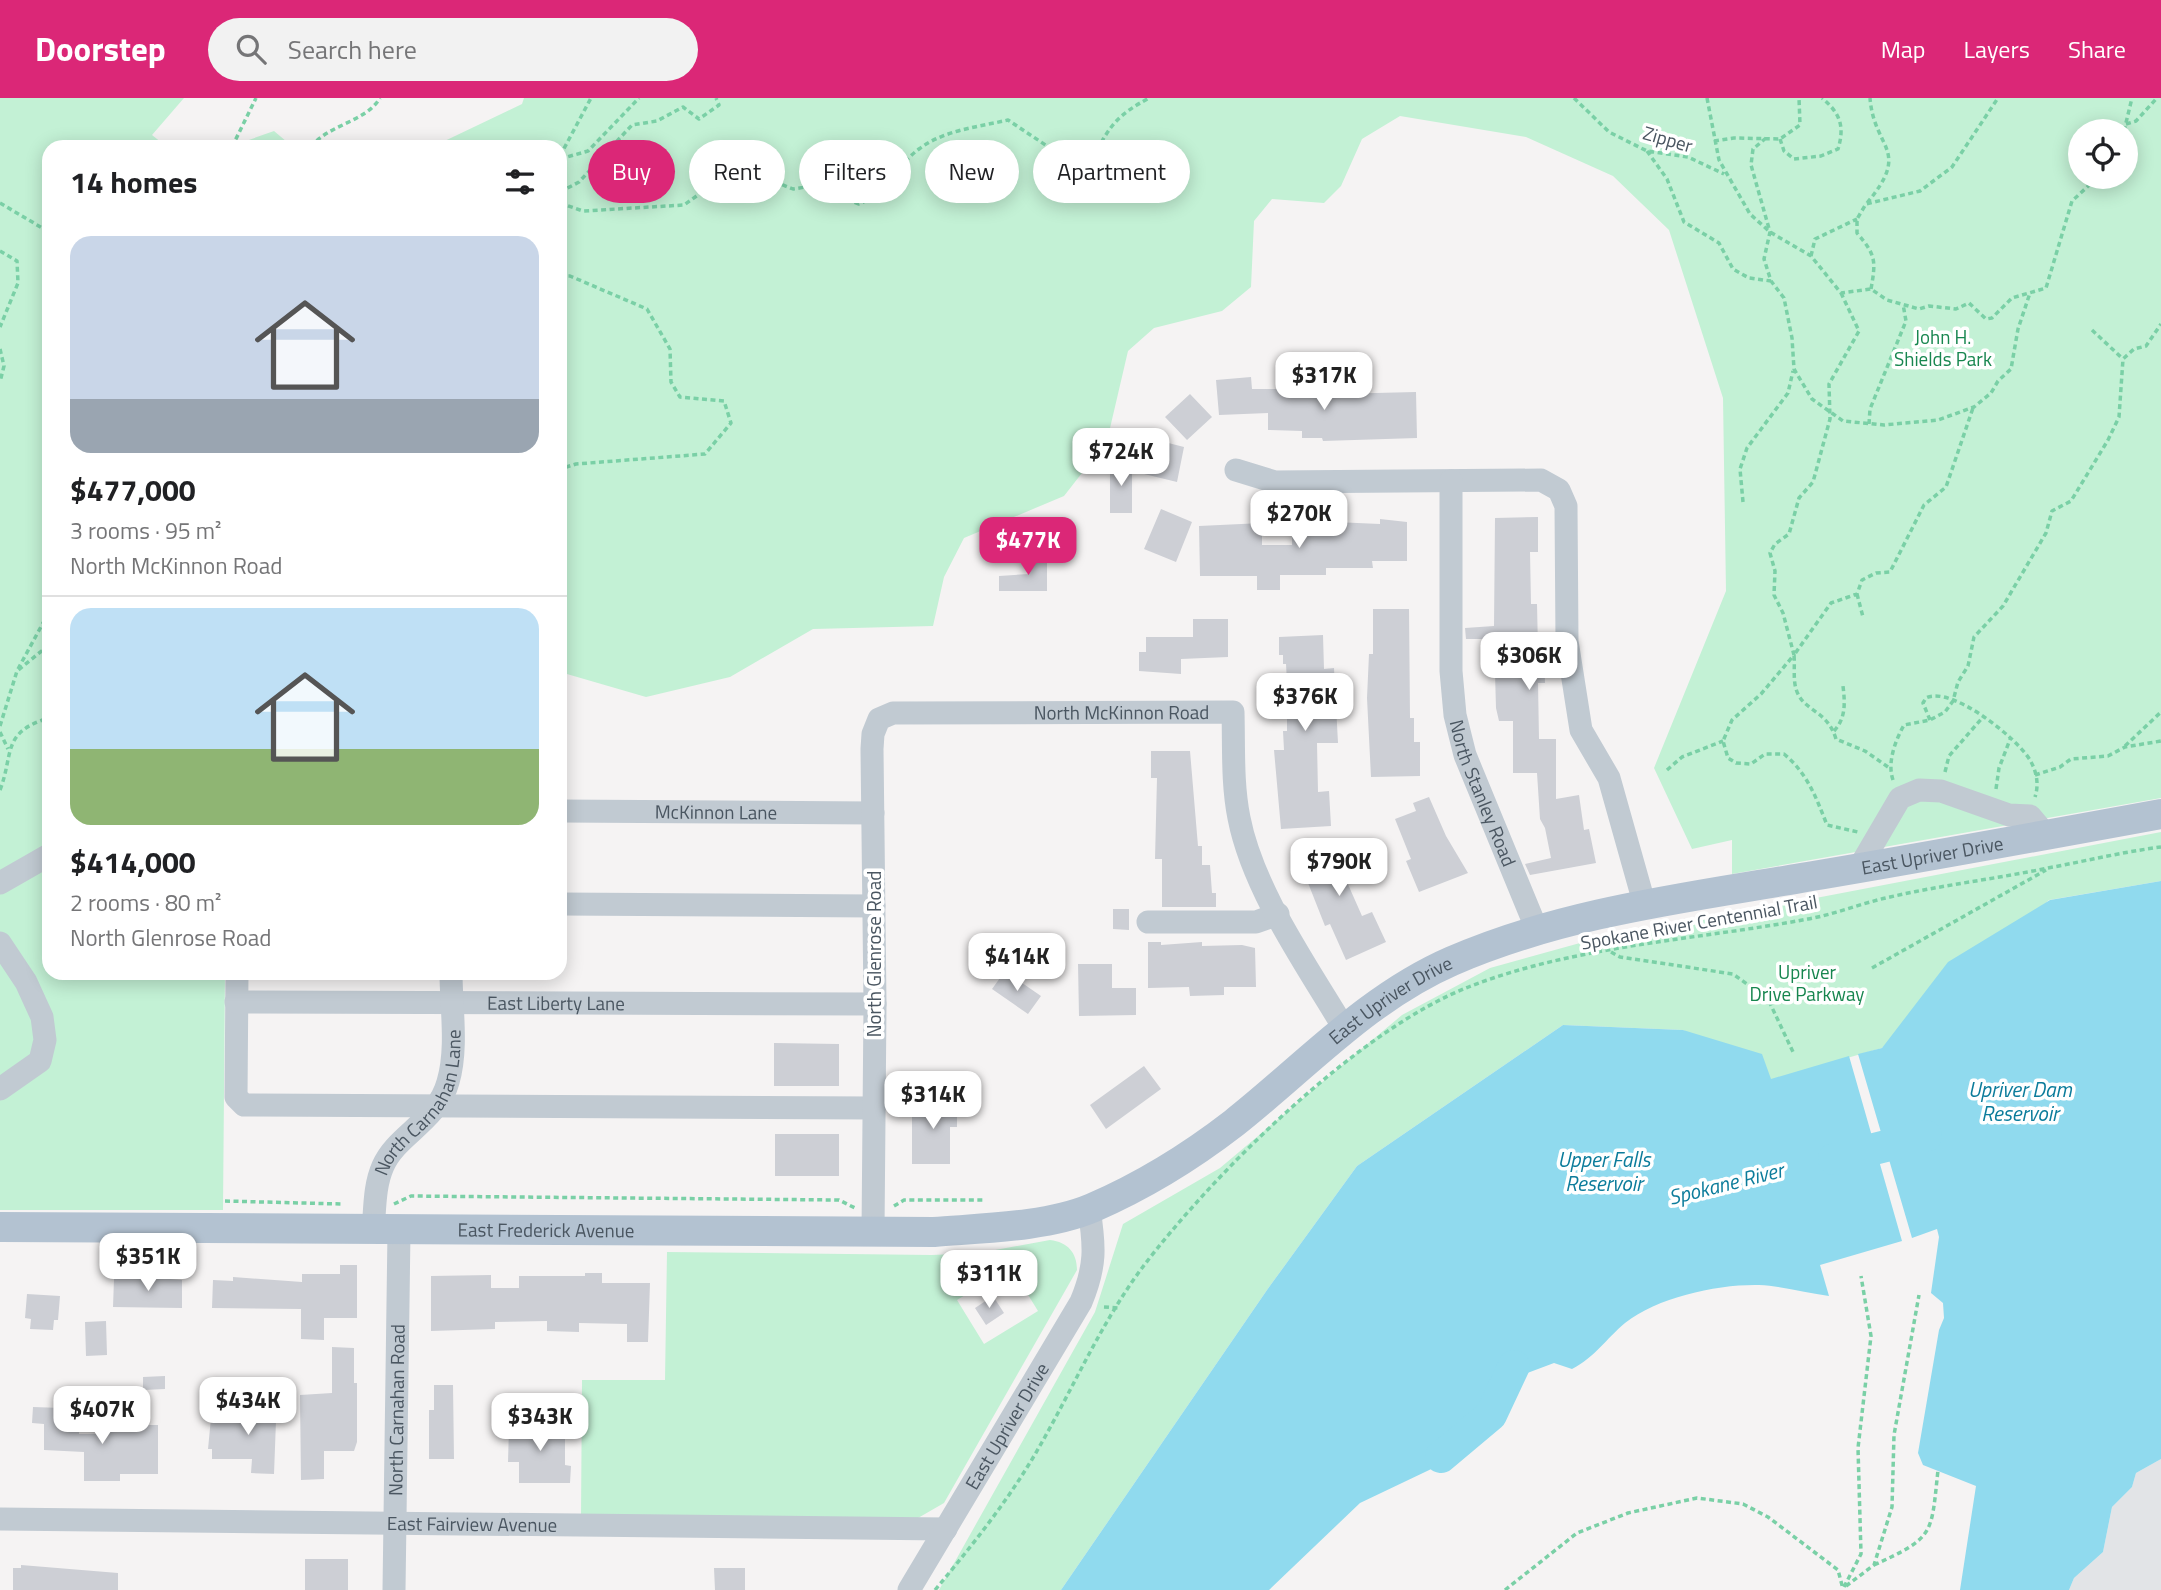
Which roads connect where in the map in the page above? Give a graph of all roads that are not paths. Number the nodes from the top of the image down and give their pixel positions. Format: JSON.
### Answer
{"nodes":[{"id":1,"x":1236,"y":470,"type":"dead end"},
{"id":2,"x":1451,"y":481,"type":"junction"},
{"id":3,"x":879,"y":719,"type":"joint"},
{"id":4,"x":567,"y":811,"type":"edge"},
{"id":5,"x":873,"y":813,"type":"junction"},
{"id":6,"x":2161,"y":814,"type":"edge"},
{"id":7,"x":2046,"y":835,"type":"junction"},
{"id":8,"x":42,"y":859,"type":"edge"},
{"id":9,"x":1859,"y":868,"type":"junction"},
{"id":10,"x":0,"y":883,"type":"edge"},
{"id":11,"x":567,"y":904,"type":"edge"},
{"id":12,"x":874,"y":906,"type":"junction"},
{"id":13,"x":1644,"y":906,"type":"junction"},
{"id":14,"x":1278,"y":914,"type":"junction"},
{"id":15,"x":1148,"y":922,"type":"dead end"},
{"id":16,"x":1537,"y":930,"type":"junction"},
{"id":17,"x":0,"y":943,"type":"edge"},
{"id":18,"x":237,"y":980,"type":"edge"},
{"id":19,"x":451,"y":980,"type":"edge"},
{"id":20,"x":236,"y":1002,"type":"junction"},
{"id":21,"x":451,"y":1002,"type":"junction"},
{"id":22,"x":875,"y":1004,"type":"junction"},
{"id":23,"x":1344,"y":1028,"type":"junction"},
{"id":24,"x":0,"y":1089,"type":"edge"},
{"id":25,"x":437,"y":1105,"type":"junction"},
{"id":26,"x":874,"y":1108,"type":"junction"},
{"id":27,"x":1088,"y":1209,"type":"junction"},
{"id":28,"x":865,"y":1221,"type":"junction"},
{"id":29,"x":389,"y":1222,"type":"junction"},
{"id":30,"x":0,"y":1227,"type":"edge"},
{"id":31,"x":0,"y":1519,"type":"edge"},
{"id":32,"x":393,"y":1523,"type":"junction"},
{"id":33,"x":946,"y":1529,"type":"junction"},
{"id":34,"x":394,"y":1590,"type":"edge"},
{"id":35,"x":909,"y":1590,"type":"edge"}],
"edges":[{"from":1,"to":2,"type":"street"},
{"from":2,"to":13,"type":"street"},
{"from":2,"to":16,"type":"street","name":"North Stanley Road"},
{"from":3,"to":5,"type":"street","name":"North Glenrose Road"},
{"from":3,"to":14,"type":"street","name":"North McKinnon Road"},
{"from":4,"to":5,"type":"street","name":"McKinnon Lane"},
{"from":5,"to":12,"type":"street","name":"North Glenrose Road"},
{"from":6,"to":7,"type":"main road","name":"East Upriver Drive"},
{"from":7,"to":9,"type":"main road","name":"East Upriver Drive"},
{"from":7,"to":9,"type":"street"},
{"from":8,"to":10,"type":"street"},
{"from":9,"to":13,"type":"main road","name":"East Upriver Drive"},
{"from":11,"to":12,"type":"street"},
{"from":12,"to":22,"type":"street","name":"North Glenrose Road"},
{"from":13,"to":16,"type":"main road","name":"East Upriver Drive"},
{"from":14,"to":15,"type":"street"},
{"from":14,"to":23,"type":"street","name":"North McKinnon Road"},
{"from":16,"to":23,"type":"main road","name":"East Upriver Drive"},
{"from":17,"to":24,"type":"street"},
{"from":18,"to":20,"type":"street"},
{"from":19,"to":21,"type":"street","name":"North Carnahan Lane"},
{"from":20,"to":21,"type":"street","name":"East Liberty Lane"},
{"from":20,"to":25,"type":"street"},
{"from":21,"to":22,"type":"street","name":"East Liberty Lane"},
{"from":21,"to":25,"type":"street","name":"North Carnahan Lane"},
{"from":22,"to":26,"type":"street","name":"North Glenrose Road"},
{"from":23,"to":27,"type":"main road","name":"East Upriver Drive"},
{"from":25,"to":26,"type":"street"},
{"from":25,"to":29,"type":"street","name":"North Carnahan Lane"},
{"from":26,"to":28,"type":"street","name":"North Glenrose Road"},
{"from":27,"to":28,"type":"main road","name":"East Frederick Avenue"},
{"from":27,"to":33,"type":"street","name":"East Upriver Drive"},
{"from":28,"to":29,"type":"main road","name":"East Frederick Avenue"},
{"from":29,"to":30,"type":"main road","name":"East Frederick Avenue"},
{"from":29,"to":32,"type":"street","name":"North Carnahan Road"},
{"from":31,"to":32,"type":"street","name":"East Fairview Avenue"},
{"from":32,"to":33,"type":"street","name":"East Fairview Avenue"},
{"from":32,"to":34,"type":"street","name":"North Carnahan Road"},
{"from":33,"to":35,"type":"street","name":"East Upriver Drive"}]}
